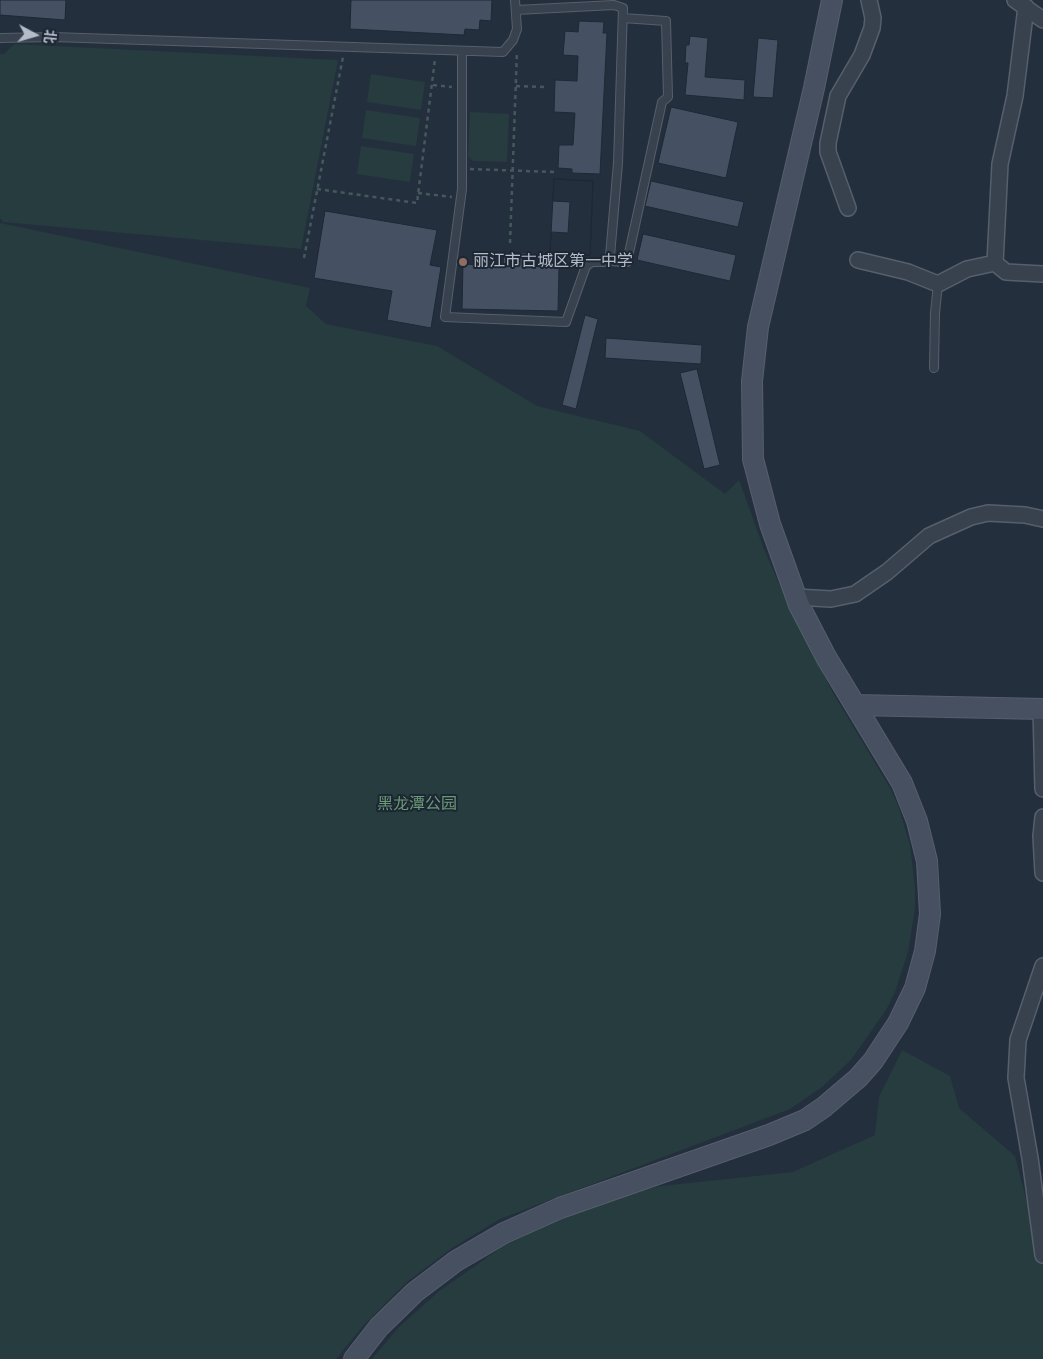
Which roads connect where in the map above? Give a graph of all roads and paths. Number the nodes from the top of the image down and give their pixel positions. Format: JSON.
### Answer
{"nodes":[{"id":1,"x":515,"y":0,"type":"edge"},
{"id":2,"x":832,"y":0,"type":"edge"},
{"id":3,"x":869,"y":0,"type":"edge"},
{"id":4,"x":1021,"y":3,"type":"edge"},
{"id":5,"x":516,"y":10,"type":"junction"},
{"id":6,"x":623,"y":18,"type":"junction"},
{"id":7,"x":1043,"y":20,"type":"edge"},
{"id":8,"x":0,"y":38,"type":"edge"},
{"id":9,"x":513,"y":40,"type":"junction"},
{"id":10,"x":344,"y":48,"type":"junction"},
{"id":11,"x":436,"y":50,"type":"junction"},
{"id":12,"x":462,"y":51,"type":"junction"},
{"id":13,"x":433,"y":85,"type":"junction"},
{"id":14,"x":516,"y":86,"type":"junction"},
{"id":15,"x":547,"y":87,"type":"dead end"},
{"id":16,"x":463,"y":88,"type":"junction"},
{"id":17,"x":810,"y":108,"type":"junction"},
{"id":18,"x":832,"y":114,"type":"junction"},
{"id":19,"x":463,"y":169,"type":"junction"},
{"id":20,"x":513,"y":171,"type":"junction"},
{"id":21,"x":554,"y":172,"type":"dead end"},
{"id":22,"x":317,"y":189,"type":"junction"},
{"id":23,"x":418,"y":193,"type":"junction"},
{"id":24,"x":461,"y":198,"type":"junction"},
{"id":25,"x":848,"y":208,"type":"dead end"},
{"id":26,"x":510,"y":243,"type":"dead end"},
{"id":27,"x":304,"y":258,"type":"dead end"},
{"id":28,"x":858,"y":260,"type":"dead end"},
{"id":29,"x":607,"y":261,"type":"junction"},
{"id":30,"x":995,"y":263,"type":"junction"},
{"id":31,"x":1043,"y":274,"type":"edge"},
{"id":32,"x":938,"y":284,"type":"junction"},
{"id":33,"x":934,"y":368,"type":"dead end"},
{"id":34,"x":1043,"y":519,"type":"edge"},
{"id":35,"x":796,"y":597,"type":"junction"},
{"id":36,"x":855,"y":705,"type":"junction"},
{"id":37,"x":1042,"y":709,"type":"edge"},
{"id":38,"x":1043,"y":789,"type":"edge"},
{"id":39,"x":1043,"y":817,"type":"edge"},
{"id":40,"x":1043,"y":873,"type":"edge"},
{"id":41,"x":1043,"y":966,"type":"edge"},
{"id":42,"x":1043,"y":1255,"type":"edge"},
{"id":43,"x":354,"y":1359,"type":"edge"}],
"edges":[{"from":1,"to":5,"type":"lane"},
{"from":2,"to":17,"type":"street"},
{"from":3,"to":18,"type":"street"},
{"from":4,"to":7,"type":"street"},
{"from":4,"to":30,"type":"street"},
{"from":5,"to":6,"type":"lane"},
{"from":5,"to":9,"type":"lane"},
{"from":6,"to":29,"type":"lane"},
{"from":6,"to":29,"type":"lane"},
{"from":8,"to":10,"type":"lane"},
{"from":9,"to":12,"type":"lane"},
{"from":9,"to":14,"type":"path"},
{"from":10,"to":11,"type":"lane"},
{"from":10,"to":22,"type":"path"},
{"from":11,"to":12,"type":"lane"},
{"from":11,"to":13,"type":"path"},
{"from":12,"to":16,"type":"lane"},
{"from":13,"to":16,"type":"path"},
{"from":13,"to":23,"type":"path"},
{"from":14,"to":15,"type":"path"},
{"from":14,"to":20,"type":"path"},
{"from":16,"to":19,"type":"lane"},
{"from":17,"to":18,"type":"street"},
{"from":17,"to":35,"type":"street"},
{"from":18,"to":25,"type":"street"},
{"from":19,"to":20,"type":"path"},
{"from":19,"to":24,"type":"lane"},
{"from":20,"to":21,"type":"path"},
{"from":20,"to":26,"type":"path"},
{"from":22,"to":23,"type":"path"},
{"from":22,"to":27,"type":"path"},
{"from":23,"to":24,"type":"path"},
{"from":24,"to":29,"type":"lane"},
{"from":28,"to":32,"type":"street"},
{"from":30,"to":31,"type":"street"},
{"from":30,"to":32,"type":"street"},
{"from":32,"to":33,"type":"lane"},
{"from":34,"to":35,"type":"street"},
{"from":35,"to":36,"type":"street"},
{"from":36,"to":37,"type":"street"},
{"from":36,"to":43,"type":"street"},
{"from":37,"to":38,"type":"street"},
{"from":39,"to":40,"type":"street"},
{"from":41,"to":42,"type":"street"}]}
